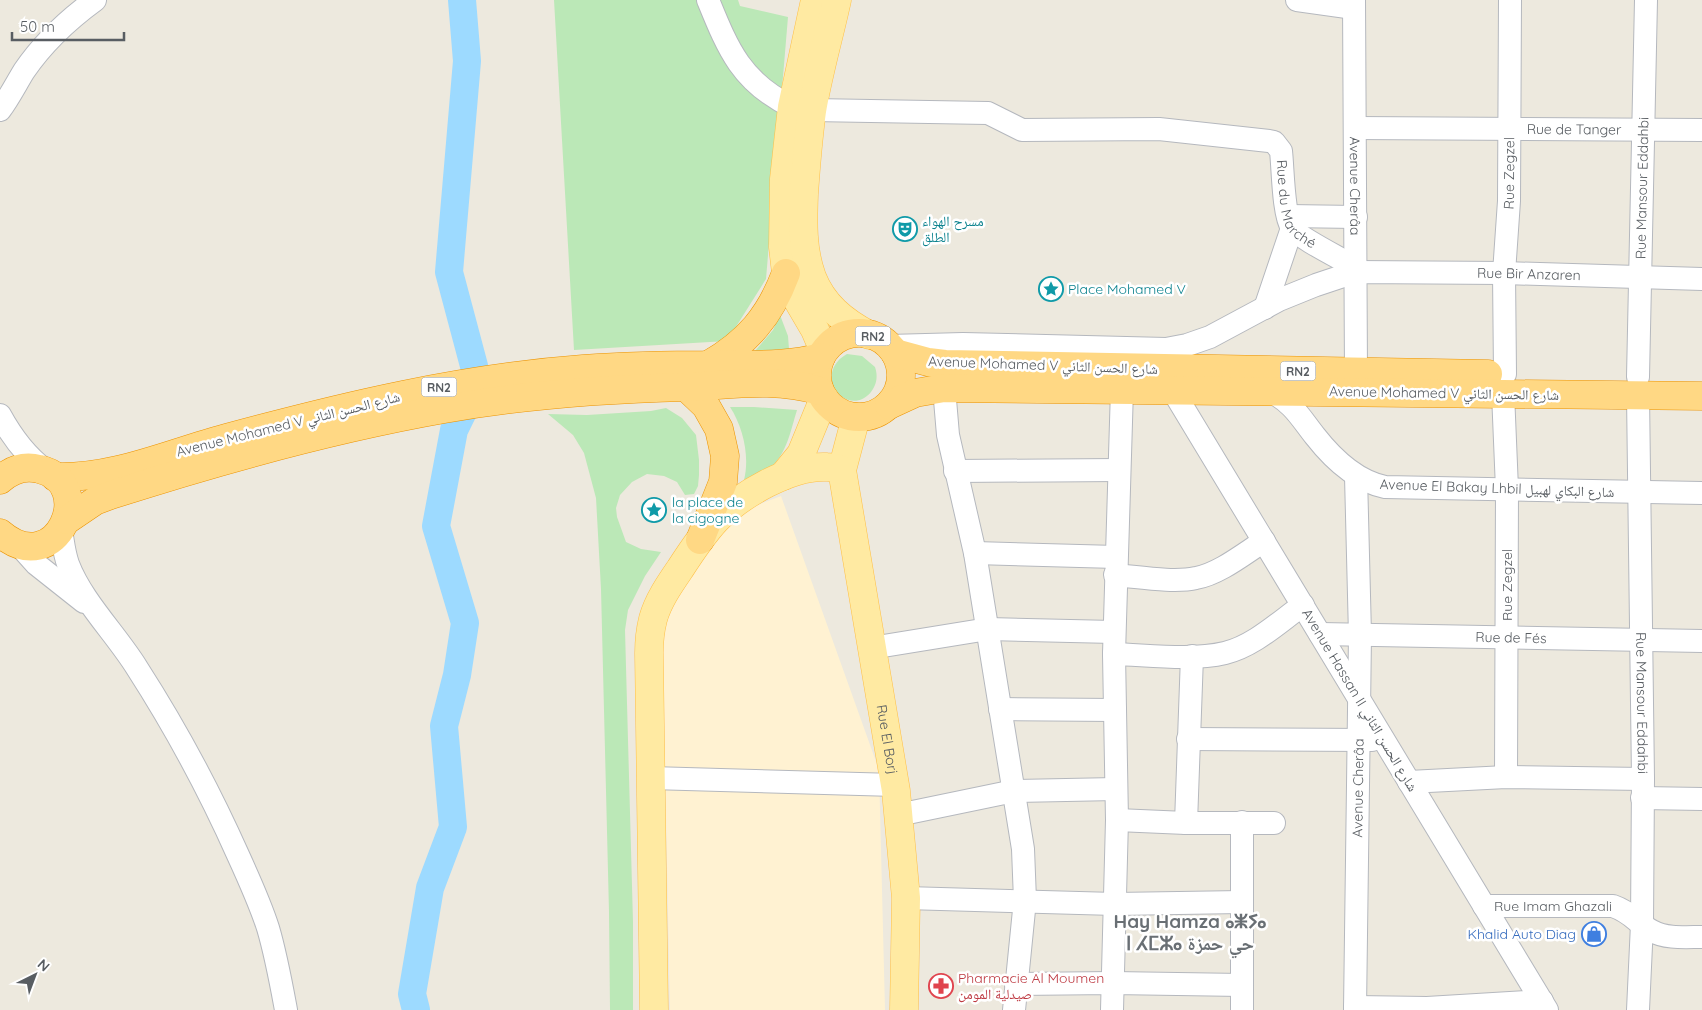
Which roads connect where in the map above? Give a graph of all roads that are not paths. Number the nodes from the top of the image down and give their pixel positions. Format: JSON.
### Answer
{"nodes":[{"id":1,"x":95,"y":0,"type":"edge"},
{"id":2,"x":708,"y":0,"type":"edge"},
{"id":3,"x":815,"y":0,"type":"edge"},
{"id":4,"x":838,"y":0,"type":"edge"},
{"id":5,"x":1297,"y":0,"type":"edge"},
{"id":6,"x":1510,"y":0,"type":"edge"},
{"id":7,"x":1646,"y":0,"type":"edge"},
{"id":8,"x":1354,"y":4,"type":"edge"},
{"id":9,"x":802,"y":108,"type":"junction"},
{"id":10,"x":0,"y":110,"type":"edge"},
{"id":11,"x":1355,"y":128,"type":"junction"},
{"id":12,"x":1510,"y":129,"type":"junction"},
{"id":13,"x":1644,"y":130,"type":"junction"},
{"id":14,"x":1702,"y":130,"type":"edge"},
{"id":15,"x":1356,"y":217,"type":"junction"},
{"id":16,"x":1290,"y":222,"type":"junction"},
{"id":17,"x":1355,"y":269,"type":"junction"},
{"id":18,"x":1504,"y":272,"type":"junction"},
{"id":19,"x":786,"y":273,"type":"junction"},
{"id":20,"x":1640,"y":276,"type":"junction"},
{"id":21,"x":1702,"y":279,"type":"edge"},
{"id":22,"x":1265,"y":308,"type":"junction"},
{"id":23,"x":884,"y":345,"type":"junction"},
{"id":24,"x":823,"y":354,"type":"junction"},
{"id":25,"x":708,"y":365,"type":"junction"},
{"id":26,"x":1356,"y":372,"type":"junction"},
{"id":27,"x":1702,"y":378,"type":"edge"},
{"id":28,"x":585,"y":380,"type":"junction"},
{"id":29,"x":1504,"y":384,"type":"junction"},
{"id":30,"x":686,"y":386,"type":"junction"},
{"id":31,"x":1638,"y":386,"type":"junction"},
{"id":32,"x":944,"y":388,"type":"junction"},
{"id":33,"x":1122,"y":389,"type":"junction"},
{"id":34,"x":1174,"y":391,"type":"junction"},
{"id":35,"x":1270,"y":391,"type":"junction"},
{"id":36,"x":822,"y":395,"type":"junction"},
{"id":37,"x":1702,"y":396,"type":"edge"},
{"id":38,"x":889,"y":405,"type":"junction"},
{"id":39,"x":0,"y":415,"type":"edge"},
{"id":40,"x":856,"y":418,"type":"junction"},
{"id":41,"x":301,"y":428,"type":"junction"},
{"id":42,"x":842,"y":470,"type":"junction"},
{"id":43,"x":1119,"y":470,"type":"junction"},
{"id":44,"x":956,"y":471,"type":"junction"},
{"id":45,"x":50,"y":473,"type":"junction"},
{"id":46,"x":783,"y":476,"type":"junction"},
{"id":47,"x":1356,"y":476,"type":"junction"},
{"id":48,"x":0,"y":480,"type":"edge"},
{"id":49,"x":1507,"y":489,"type":"junction"},
{"id":50,"x":1640,"y":492,"type":"junction"},
{"id":51,"x":1702,"y":493,"type":"edge"},
{"id":52,"x":64,"y":525,"type":"junction"},
{"id":53,"x":10,"y":539,"type":"edge"},
{"id":54,"x":700,"y":540,"type":"junction"},
{"id":55,"x":1264,"y":541,"type":"junction"},
{"id":56,"x":975,"y":553,"type":"junction"},
{"id":57,"x":1116,"y":566,"type":"junction"},
{"id":58,"x":1303,"y":605,"type":"junction"},
{"id":59,"x":95,"y":610,"type":"junction"},
{"id":60,"x":988,"y":629,"type":"junction"},
{"id":61,"x":1320,"y":634,"type":"junction"},
{"id":62,"x":1360,"y":635,"type":"junction"},
{"id":63,"x":1506,"y":637,"type":"junction"},
{"id":64,"x":1642,"y":640,"type":"junction"},
{"id":65,"x":1702,"y":641,"type":"edge"},
{"id":66,"x":1114,"y":643,"type":"junction"},
{"id":67,"x":871,"y":648,"type":"junction"},
{"id":68,"x":1192,"y":656,"type":"junction"},
{"id":69,"x":1360,"y":700,"type":"junction"},
{"id":70,"x":1000,"y":709,"type":"junction"},
{"id":71,"x":1115,"y":710,"type":"junction"},
{"id":72,"x":1188,"y":739,"type":"junction"},
{"id":73,"x":1359,"y":740,"type":"junction"},
{"id":74,"x":1384,"y":740,"type":"junction"},
{"id":75,"x":1506,"y":777,"type":"junction"},
{"id":76,"x":651,"y":778,"type":"junction"},
{"id":77,"x":1409,"y":782,"type":"junction"},
{"id":78,"x":895,"y":785,"type":"junction"},
{"id":79,"x":1116,"y":789,"type":"junction"},
{"id":80,"x":1642,"y":789,"type":"junction"},
{"id":81,"x":1014,"y":791,"type":"junction"},
{"id":82,"x":1702,"y":799,"type":"edge"},
{"id":83,"x":898,"y":815,"type":"junction"},
{"id":84,"x":1117,"y":820,"type":"junction"},
{"id":85,"x":1242,"y":822,"type":"junction"},
{"id":86,"x":1274,"y":822,"type":"dead end"},
{"id":87,"x":1186,"y":823,"type":"junction"},
{"id":88,"x":906,"y":898,"type":"junction"},
{"id":89,"x":1025,"y":900,"type":"junction"},
{"id":90,"x":1242,"y":902,"type":"junction"},
{"id":91,"x":1115,"y":904,"type":"junction"},
{"id":92,"x":1484,"y":906,"type":"junction"},
{"id":93,"x":1642,"y":924,"type":"junction"},
{"id":94,"x":1702,"y":937,"type":"edge"},
{"id":95,"x":1113,"y":982,"type":"junction"},
{"id":96,"x":1016,"y":984,"type":"junction"},
{"id":97,"x":1242,"y":985,"type":"junction"},
{"id":98,"x":1544,"y":1006,"type":"edge"},
{"id":99,"x":1355,"y":1009,"type":"edge"},
{"id":100,"x":1427,"y":1009,"type":"edge"},
{"id":101,"x":286,"y":1010,"type":"edge"},
{"id":102,"x":654,"y":1010,"type":"edge"},
{"id":103,"x":904,"y":1010,"type":"edge"},
{"id":104,"x":1014,"y":1010,"type":"edge"},
{"id":105,"x":1112,"y":1010,"type":"edge"},
{"id":106,"x":1242,"y":1010,"type":"edge"},
{"id":107,"x":1638,"y":1010,"type":"edge"}],
"edges":[{"from":1,"to":10,"type":"street"},
{"from":2,"to":9,"type":"street"},
{"from":3,"to":9,"type":"main road"},
{"from":4,"to":9,"type":"main road"},
{"from":5,"to":8,"type":"street"},
{"from":6,"to":12,"type":"street","name":"Rue Zegzel"},
{"from":7,"to":13,"type":"street","name":"Rue Mansour Eddahbi"},
{"from":8,"to":11,"type":"street","name":"Avenue Cherâa"},
{"from":9,"to":16,"type":"street","name":"Rue du Marché"},
{"from":9,"to":19,"type":"main road"},
{"from":9,"to":23,"type":"main road"},
{"from":11,"to":12,"type":"street","name":"Rue de Tanger"},
{"from":11,"to":15,"type":"street","name":"Avenue Cherâa"},
{"from":12,"to":13,"type":"street","name":"Rue de Tanger"},
{"from":12,"to":18,"type":"street","name":"Rue Zegzel"},
{"from":13,"to":14,"type":"street","name":"Rue de Tanger"},
{"from":13,"to":20,"type":"street","name":"Rue Mansour Eddahbi"},
{"from":15,"to":16,"type":"street"},
{"from":15,"to":17,"type":"street","name":"Avenue Cherâa"},
{"from":16,"to":17,"type":"street","name":"Rue du Marché"},
{"from":16,"to":22,"type":"street"},
{"from":17,"to":18,"type":"street","name":"Rue Bir Anzaren"},
{"from":17,"to":22,"type":"street"},
{"from":17,"to":26,"type":"street","name":"Avenue Cherâa"},
{"from":18,"to":20,"type":"street","name":"Rue Bir Anzaren"},
{"from":18,"to":29,"type":"street","name":"Rue Zegzel"},
{"from":19,"to":24,"type":"main road"},
{"from":19,"to":25,"type":"highway"},
{"from":20,"to":21,"type":"street","name":"Rue Bir Anzaren"},
{"from":20,"to":31,"type":"street","name":"Rue Mansour Eddahbi"},
{"from":22,"to":23,"type":"street"},
{"from":23,"to":24,"type":"highway","number":"RN2"},
{"from":23,"to":26,"type":"highway","name":"Avenue Mohamed V شارع الحسن الثاني","number":"RN2"},
{"from":23,"to":38,"type":"highway","number":"RN2"},
{"from":24,"to":25,"type":"highway","name":"Avenue Mohamed V شارع الحسن الثاني","number":"RN2"},
{"from":24,"to":36,"type":"highway"},
{"from":25,"to":28,"type":"highway","name":"Avenue Mohamed V شارع الحسن الثاني","number":"RN2"},
{"from":26,"to":29,"type":"highway","name":"Avenue Mohamed V شارع الحسن الثاني","number":"RN2"},
{"from":27,"to":31,"type":"highway","name":"Avenue Mohamed V شارع الحسن الثاني","number":"RN2"},
{"from":28,"to":30,"type":"highway","name":"Avenue Mohamed V شارع الحسن الثاني","number":"RN2"},
{"from":28,"to":41,"type":"highway","name":"Avenue Mohamed V شارع الحسن الثاني","number":"RN2"},
{"from":29,"to":31,"type":"highway","name":"Avenue Mohamed V شارع الحسن الثاني","number":"RN2"},
{"from":29,"to":35,"type":"highway","name":"Avenue Mohamed V شارع الحسن الثاني","number":"RN2"},
{"from":29,"to":49,"type":"street","name":"Rue Zegzel"},
{"from":30,"to":36,"type":"highway","name":"Avenue Mohamed V شارع الحسن الثاني","number":"RN2"},
{"from":30,"to":54,"type":"highway"},
{"from":31,"to":37,"type":"highway","name":"Avenue Mohamed V شارع الحسن الثاني","number":"RN2"},
{"from":31,"to":50,"type":"street","name":"Rue Mansour Eddahbi"},
{"from":32,"to":33,"type":"highway","name":"Avenue Mohamed V شارع الحسن الثاني","number":"RN2"},
{"from":32,"to":38,"type":"highway","name":"Avenue Mohamed V شارع الحسن الثاني","number":"RN2"},
{"from":32,"to":44,"type":"street"},
{"from":33,"to":34,"type":"highway","name":"Avenue Mohamed V شارع الحسن الثاني","number":"RN2"},
{"from":33,"to":43,"type":"street"},
{"from":34,"to":35,"type":"highway","name":"Avenue Mohamed V شارع الحسن الثاني","number":"RN2"},
{"from":34,"to":55,"type":"street","name":"Avenue Hassan II شارع الحسن الثاني"},
{"from":35,"to":47,"type":"street","name":"Avenue El Bakay Lhbil شارع البكاي لهبيل"},
{"from":36,"to":40,"type":"highway","number":"RN2"},
{"from":36,"to":46,"type":"main road"},
{"from":38,"to":40,"type":"highway","number":"RN2"},
{"from":39,"to":45,"type":"street"},
{"from":40,"to":42,"type":"main road"},
{"from":41,"to":45,"type":"highway","name":"Avenue Mohamed V شارع الحسن الثاني","number":"RN2"},
{"from":41,"to":52,"type":"highway","name":"Avenue Mohamed V شارع الحسن الثاني","number":"RN2"},
{"from":42,"to":46,"type":"main road"},
{"from":42,"to":67,"type":"main road","name":"Rue El Borj"},
{"from":43,"to":44,"type":"street"},
{"from":43,"to":57,"type":"street"},
{"from":44,"to":56,"type":"street"},
{"from":45,"to":48,"type":"highway","number":"RN2"},
{"from":45,"to":52,"type":"highway"},
{"from":46,"to":54,"type":"main road"},
{"from":47,"to":49,"type":"street","name":"Avenue El Bakay Lhbil شارع البكاي لهبيل"},
{"from":47,"to":62,"type":"street","name":"Avenue Cherâa"},
{"from":49,"to":50,"type":"street","name":"Avenue El Bakay Lhbil شارع البكاي لهبيل"},
{"from":49,"to":63,"type":"street","name":"Rue Zegzel"},
{"from":50,"to":51,"type":"street","name":"Avenue El Bakay Lhbil شارع البكاي لهبيل"},
{"from":50,"to":64,"type":"street","name":"Rue Mansour Eddahbi"},
{"from":52,"to":53,"type":"highway","number":"RN2"},
{"from":52,"to":59,"type":"street"},
{"from":53,"to":59,"type":"street"},
{"from":54,"to":76,"type":"main road"},
{"from":55,"to":57,"type":"street"},
{"from":55,"to":58,"type":"street","name":"Avenue Hassan II شارع الحسن الثاني"},
{"from":56,"to":57,"type":"street"},
{"from":56,"to":60,"type":"street"},
{"from":57,"to":66,"type":"street"},
{"from":58,"to":61,"type":"street","name":"Avenue Hassan II شارع الحسن الثاني"},
{"from":58,"to":68,"type":"street"},
{"from":59,"to":101,"type":"street"},
{"from":60,"to":66,"type":"street"},
{"from":60,"to":67,"type":"street"},
{"from":60,"to":70,"type":"street"},
{"from":61,"to":62,"type":"street","name":"Rue de Fés"},
{"from":61,"to":69,"type":"street","name":"Avenue Hassan II شارع الحسن الثاني"},
{"from":62,"to":63,"type":"street","name":"Rue de Fés"},
{"from":62,"to":69,"type":"street","name":"Avenue Cherâa"},
{"from":63,"to":64,"type":"street","name":"Rue de Fés"},
{"from":63,"to":75,"type":"street","name":"Rue Zegzel"},
{"from":64,"to":65,"type":"street","name":"Rue de Fés"},
{"from":64,"to":80,"type":"street","name":"Rue Mansour Eddahbi"},
{"from":66,"to":68,"type":"street"},
{"from":66,"to":71,"type":"street"},
{"from":67,"to":78,"type":"main road","name":"Rue El Borj"},
{"from":68,"to":72,"type":"street"},
{"from":69,"to":73,"type":"street","name":"Avenue Cherâa"},
{"from":69,"to":74,"type":"street","name":"Avenue Hassan II شارع الحسن الثاني"},
{"from":70,"to":71,"type":"street"},
{"from":70,"to":81,"type":"street"},
{"from":71,"to":79,"type":"street"},
{"from":72,"to":73,"type":"street"},
{"from":72,"to":87,"type":"street"},
{"from":73,"to":74,"type":"street"},
{"from":73,"to":99,"type":"street","name":"Avenue Cherâa"},
{"from":74,"to":77,"type":"street","name":"Avenue Hassan II شارع الحسن الثاني"},
{"from":75,"to":77,"type":"street"},
{"from":75,"to":80,"type":"street"},
{"from":76,"to":78,"type":"street"},
{"from":76,"to":102,"type":"main road"},
{"from":77,"to":92,"type":"street","name":"Avenue Hassan II شارع الحسن الثاني"},
{"from":78,"to":83,"type":"main road","name":"Rue El Borj"},
{"from":79,"to":81,"type":"street"},
{"from":79,"to":84,"type":"street"},
{"from":80,"to":82,"type":"street"},
{"from":80,"to":93,"type":"street","name":"Rue Mansour Eddahbi"},
{"from":81,"to":83,"type":"street"},
{"from":81,"to":89,"type":"street"},
{"from":83,"to":88,"type":"main road","name":"Rue El Borj"},
{"from":84,"to":87,"type":"street"},
{"from":84,"to":91,"type":"street"},
{"from":85,"to":86,"type":"street"},
{"from":85,"to":87,"type":"street"},
{"from":85,"to":90,"type":"street"},
{"from":88,"to":89,"type":"street"},
{"from":88,"to":103,"type":"main road","name":"Rue El Borj"},
{"from":89,"to":91,"type":"street"},
{"from":89,"to":96,"type":"street"},
{"from":90,"to":91,"type":"street"},
{"from":90,"to":97,"type":"street"},
{"from":91,"to":95,"type":"street"},
{"from":92,"to":93,"type":"street","name":"Rue Imam Ghazali"},
{"from":92,"to":98,"type":"street","name":"Avenue Hassan II شارع الحسن الثاني"},
{"from":93,"to":94,"type":"street","name":"Rue Imam Ghazali"},
{"from":93,"to":107,"type":"street","name":"Rue Mansour Eddahbi"},
{"from":95,"to":96,"type":"street"},
{"from":95,"to":97,"type":"street"},
{"from":95,"to":105,"type":"street"},
{"from":96,"to":104,"type":"street"},
{"from":97,"to":106,"type":"street"},
{"from":98,"to":100,"type":"street"},
{"from":99,"to":100,"type":"street"}]}
